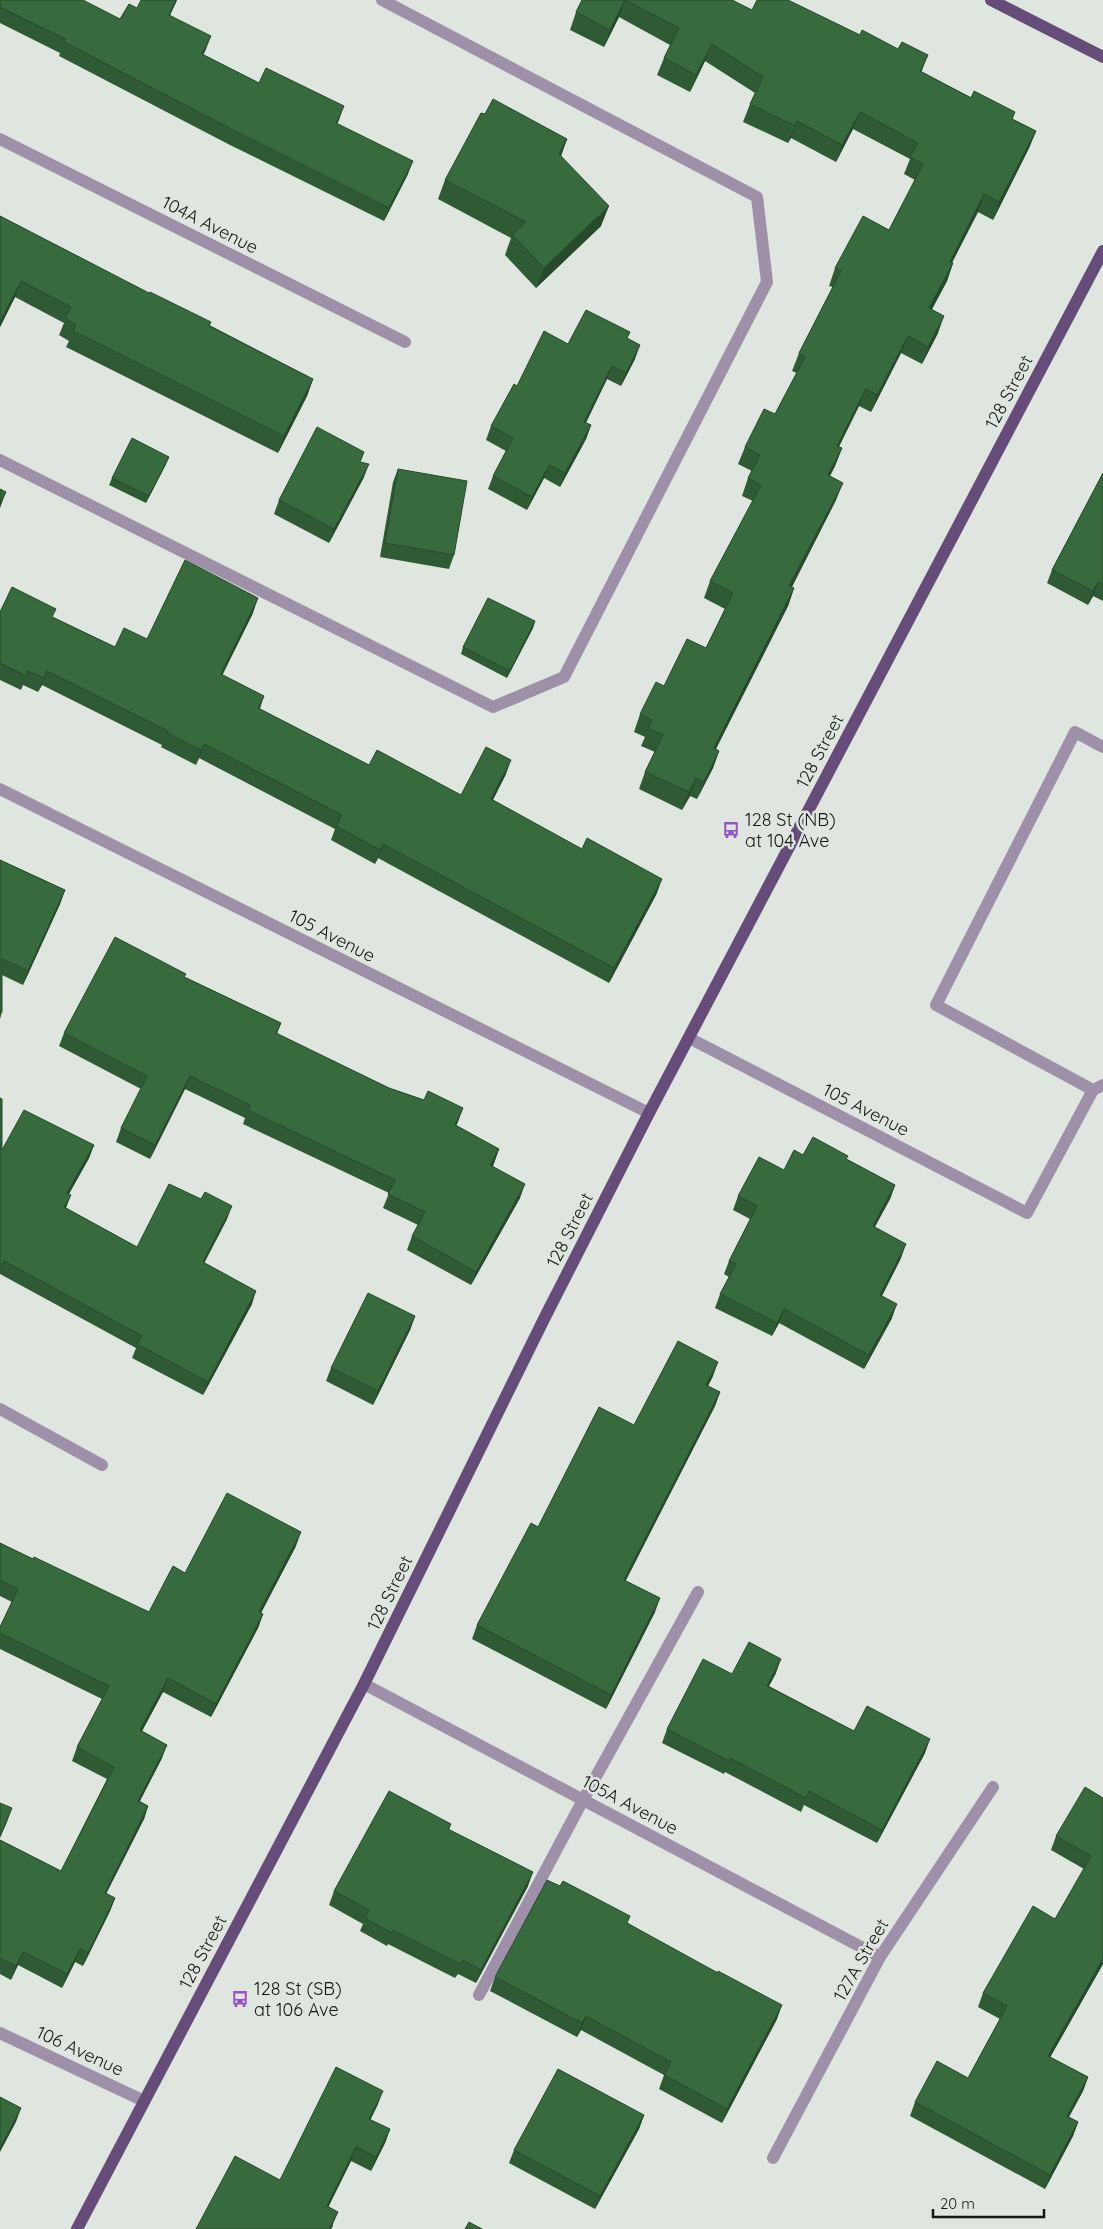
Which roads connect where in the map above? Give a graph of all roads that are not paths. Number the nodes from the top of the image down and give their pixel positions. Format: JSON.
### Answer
{"nodes":[{"id":1,"x":382,"y":0,"type":"edge"},
{"id":2,"x":991,"y":0,"type":"edge"},
{"id":3,"x":1103,"y":57,"type":"edge"},
{"id":4,"x":0,"y":139,"type":"edge"},
{"id":5,"x":1103,"y":251,"type":"edge"},
{"id":6,"x":405,"y":342,"type":"dead end"},
{"id":7,"x":0,"y":460,"type":"edge"},
{"id":8,"x":1103,"y":747,"type":"edge"},
{"id":9,"x":0,"y":789,"type":"edge"},
{"id":10,"x":689,"y":1038,"type":"junction"},
{"id":11,"x":1098,"y":1088,"type":"edge"},
{"id":12,"x":649,"y":1113,"type":"junction"},
{"id":13,"x":0,"y":1409,"type":"edge"},
{"id":14,"x":102,"y":1465,"type":"dead end"},
{"id":15,"x":698,"y":1592,"type":"dead end"},
{"id":16,"x":364,"y":1684,"type":"junction"},
{"id":17,"x":993,"y":1787,"type":"dead end"},
{"id":18,"x":583,"y":1800,"type":"junction"},
{"id":19,"x":880,"y":1957,"type":"junction"},
{"id":20,"x":478,"y":1995,"type":"dead end"},
{"id":21,"x":0,"y":2033,"type":"edge"},
{"id":22,"x":144,"y":2101,"type":"junction"},
{"id":23,"x":773,"y":2158,"type":"dead end"},
{"id":24,"x":77,"y":2229,"type":"edge"}],
"edges":[{"from":1,"to":7,"type":"street"},
{"from":2,"to":3,"type":"main road"},
{"from":4,"to":6,"type":"street","name":"104A Avenue"},
{"from":5,"to":10,"type":"main road","name":"128 Street"},
{"from":8,"to":11,"type":"street"},
{"from":9,"to":12,"type":"street","name":"105 Avenue"},
{"from":10,"to":11,"type":"street","name":"105 Avenue"},
{"from":10,"to":12,"type":"main road","name":"128 Street"},
{"from":12,"to":16,"type":"main road","name":"128 Street"},
{"from":13,"to":14,"type":"street"},
{"from":15,"to":18,"type":"street"},
{"from":16,"to":18,"type":"street","name":"105A Avenue"},
{"from":16,"to":22,"type":"main road","name":"128 Street"},
{"from":17,"to":19,"type":"street","name":"127A Street"},
{"from":18,"to":19,"type":"street","name":"105A Avenue"},
{"from":18,"to":20,"type":"street"},
{"from":19,"to":23,"type":"street","name":"127A Street"},
{"from":21,"to":22,"type":"street","name":"106 Avenue"},
{"from":22,"to":24,"type":"main road","name":"128 Street"}]}
